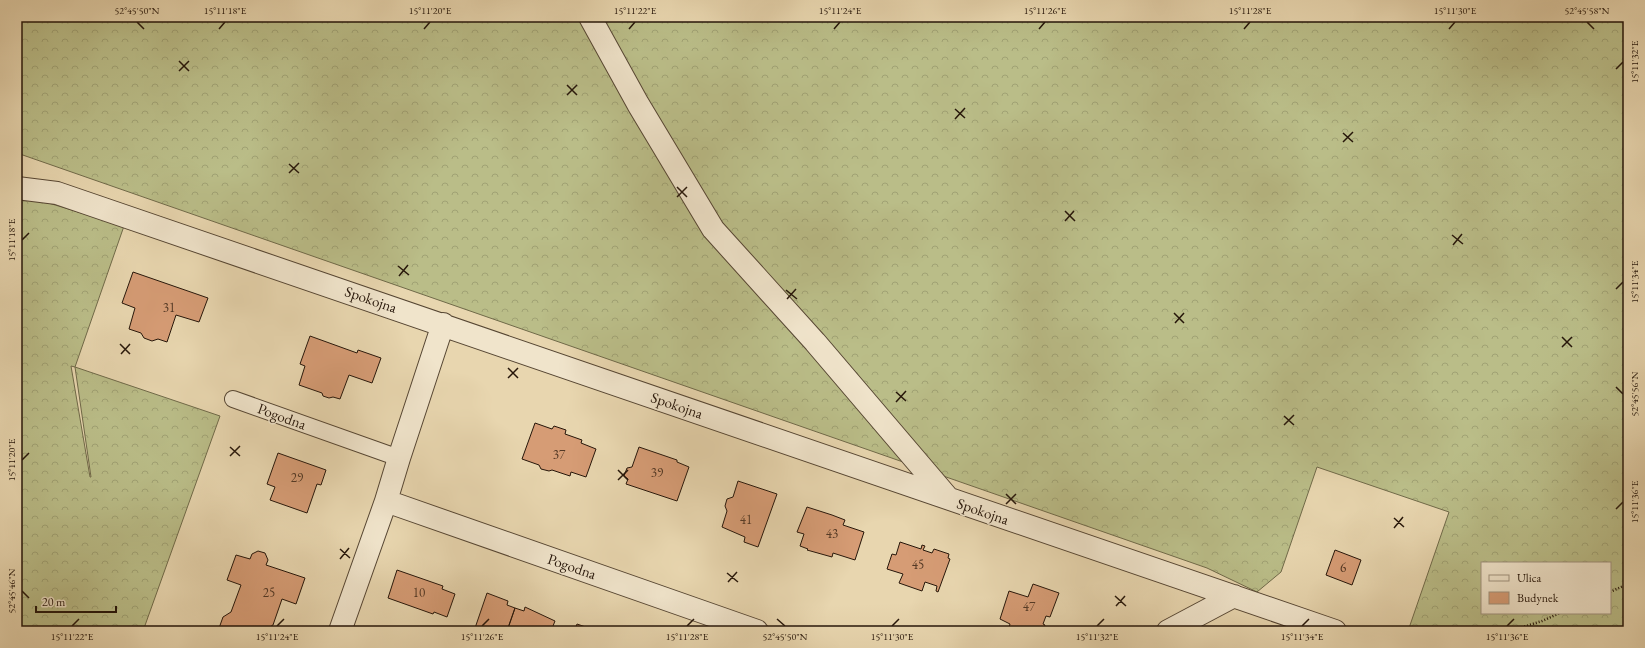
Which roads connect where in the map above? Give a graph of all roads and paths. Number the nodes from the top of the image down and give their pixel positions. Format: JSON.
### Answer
{"nodes":[{"id":1,"x":590,"y":17,"type":"edge"},
{"id":2,"x":17,"y":188,"type":"edge"},
{"id":3,"x":444,"y":324,"type":"junction"},
{"id":4,"x":234,"y":399,"type":"dead end"},
{"id":5,"x":399,"y":458,"type":"junction"},
{"id":6,"x":949,"y":499,"type":"junction"},
{"id":7,"x":386,"y":501,"type":"junction"},
{"id":8,"x":1628,"y":584,"type":"edge"},
{"id":9,"x":1611,"y":592,"type":"edge"},
{"id":10,"x":1234,"y":596,"type":"junction"},
{"id":11,"x":1558,"y":614,"type":"edge"},
{"id":12,"x":340,"y":631,"type":"edge"},
{"id":13,"x":757,"y":631,"type":"edge"},
{"id":14,"x":1168,"y":631,"type":"edge"},
{"id":15,"x":1335,"y":631,"type":"edge"},
{"id":16,"x":1510,"y":631,"type":"edge"}],
"edges":[{"from":1,"to":6,"type":"street"},
{"from":2,"to":3,"type":"street","name":"Spokojna"},
{"from":3,"to":5,"type":"street"},
{"from":3,"to":6,"type":"street","name":"Spokojna"},
{"from":4,"to":5,"type":"lane","name":"Pogodna"},
{"from":5,"to":7,"type":"street"},
{"from":6,"to":10,"type":"street","name":"Spokojna"},
{"from":7,"to":12,"type":"street"},
{"from":7,"to":13,"type":"street","name":"Pogodna"},
{"from":8,"to":9,"type":"path"},
{"from":10,"to":14,"type":"street"},
{"from":10,"to":15,"type":"street","name":"Spokojna"},
{"from":11,"to":16,"type":"path"}]}
